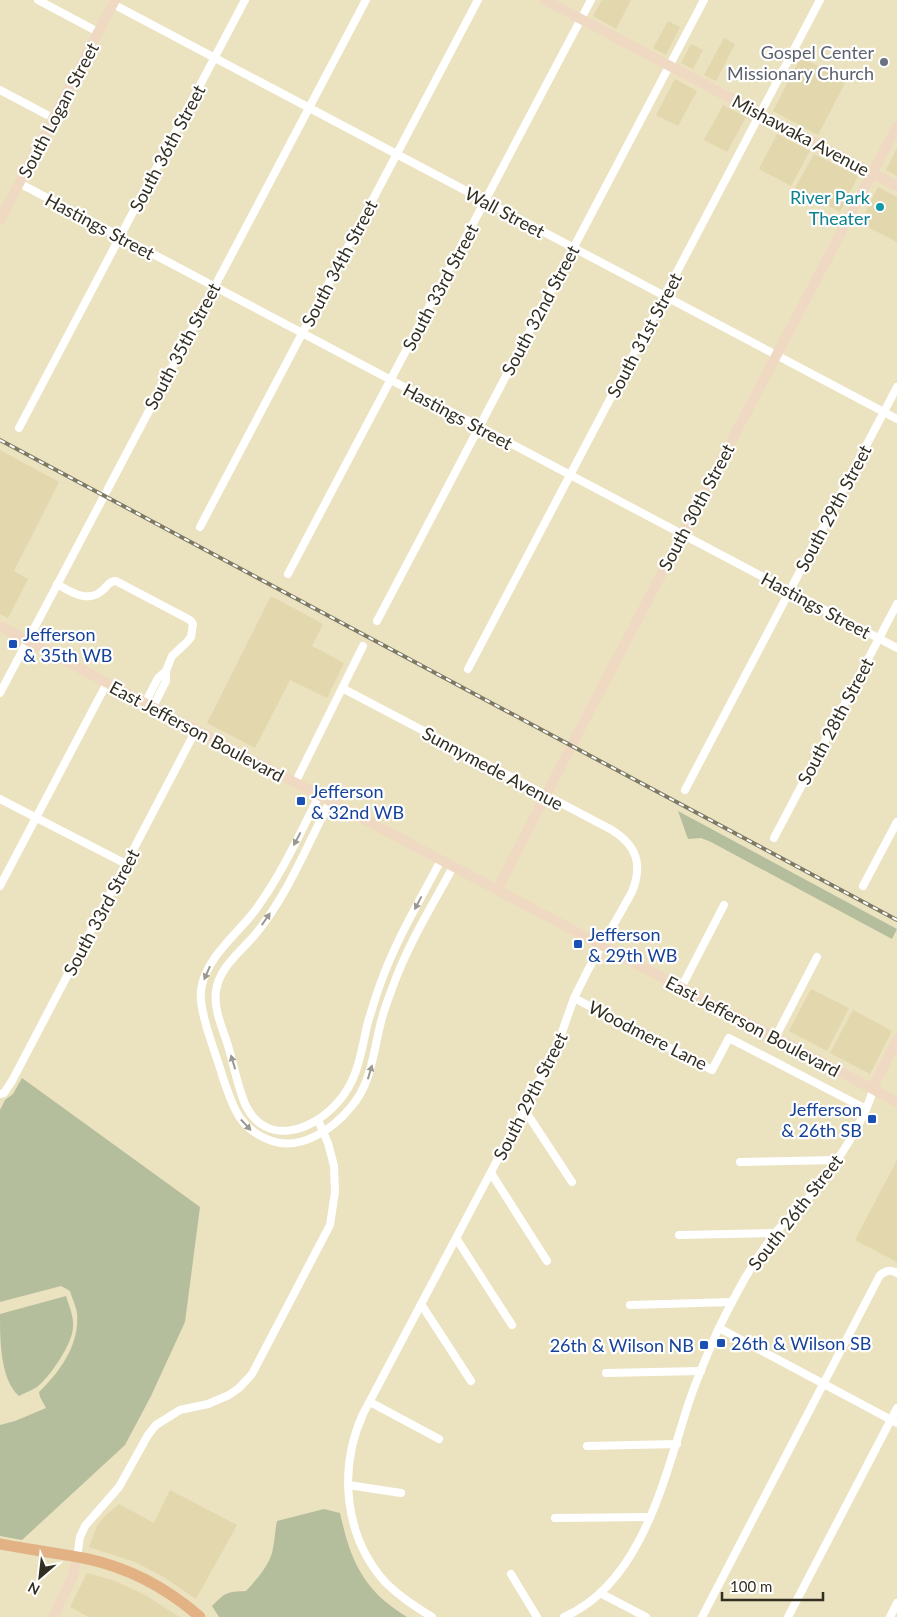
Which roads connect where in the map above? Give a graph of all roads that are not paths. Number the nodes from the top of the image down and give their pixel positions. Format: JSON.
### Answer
{"nodes":[{"id":1,"x":38,"y":0,"type":"edge"},
{"id":2,"x":245,"y":0,"type":"edge"},
{"id":3,"x":366,"y":0,"type":"edge"},
{"id":4,"x":478,"y":0,"type":"edge"},
{"id":5,"x":545,"y":0,"type":"edge"},
{"id":6,"x":591,"y":0,"type":"edge"},
{"id":7,"x":704,"y":0,"type":"edge"},
{"id":8,"x":820,"y":0,"type":"edge"},
{"id":9,"x":114,"y":2,"type":"edge"},
{"id":10,"x":581,"y":19,"type":"junction"},
{"id":11,"x":98,"y":32,"type":"junction"},
{"id":12,"x":214,"y":58,"type":"junction"},
{"id":13,"x":670,"y":66,"type":"junction"},
{"id":14,"x":0,"y":90,"type":"edge"},
{"id":15,"x":308,"y":108,"type":"junction"},
{"id":16,"x":760,"y":114,"type":"junction"},
{"id":17,"x":54,"y":118,"type":"junction"},
{"id":18,"x":897,"y":126,"type":"edge"},
{"id":19,"x":396,"y":154,"type":"junction"},
{"id":20,"x":872,"y":173,"type":"junction"},
{"id":21,"x":19,"y":183,"type":"junction"},
{"id":22,"x":897,"y":186,"type":"edge"},
{"id":23,"x":485,"y":201,"type":"junction"},
{"id":24,"x":1,"y":215,"type":"edge"},
{"id":25,"x":120,"y":237,"type":"junction"},
{"id":26,"x":573,"y":248,"type":"junction"},
{"id":27,"x":214,"y":286,"type":"junction"},
{"id":28,"x":664,"y":296,"type":"junction"},
{"id":29,"x":302,"y":333,"type":"junction"},
{"id":30,"x":776,"y":355,"type":"junction"},
{"id":31,"x":390,"y":380,"type":"junction"},
{"id":32,"x":897,"y":386,"type":"edge"},
{"id":33,"x":883,"y":412,"type":"junction"},
{"id":34,"x":897,"y":419,"type":"edge"},
{"id":35,"x":479,"y":427,"type":"junction"},
{"id":36,"x":19,"y":428,"type":"dead end"},
{"id":37,"x":570,"y":475,"type":"junction"},
{"id":38,"x":200,"y":527,"type":"dead end"},
{"id":39,"x":682,"y":534,"type":"junction"},
{"id":40,"x":288,"y":574,"type":"dead end"},
{"id":41,"x":57,"y":584,"type":"junction"},
{"id":42,"x":789,"y":591,"type":"junction"},
{"id":43,"x":897,"y":604,"type":"edge"},
{"id":44,"x":377,"y":621,"type":"dead end"},
{"id":45,"x":0,"y":626,"type":"edge"},
{"id":46,"x":879,"y":639,"type":"junction"},
{"id":47,"x":28,"y":641,"type":"junction"},
{"id":48,"x":363,"y":646,"type":"dead end"},
{"id":49,"x":897,"y":648,"type":"edge"},
{"id":50,"x":468,"y":669,"type":"dead end"},
{"id":51,"x":106,"y":683,"type":"junction"},
{"id":52,"x":342,"y":688,"type":"junction"},
{"id":53,"x":0,"y":693,"type":"edge"},
{"id":54,"x":149,"y":705,"type":"junction"},
{"id":55,"x":196,"y":730,"type":"junction"},
{"id":56,"x":295,"y":783,"type":"junction"},
{"id":57,"x":685,"y":790,"type":"dead end"},
{"id":58,"x":545,"y":795,"type":"junction"},
{"id":59,"x":319,"y":796,"type":"junction"},
{"id":60,"x":0,"y":799,"type":"edge"},
{"id":61,"x":330,"y":802,"type":"junction"},
{"id":62,"x":36,"y":818,"type":"junction"},
{"id":63,"x":897,"y":822,"type":"edge"},
{"id":64,"x":774,"y":838,"type":"dead end"},
{"id":65,"x":636,"y":857,"type":"joint"},
{"id":66,"x":441,"y":860,"type":"junction"},
{"id":67,"x":126,"y":864,"type":"junction"},
{"id":68,"x":453,"y":867,"type":"junction"},
{"id":69,"x":0,"y":886,"type":"edge"},
{"id":70,"x":863,"y":886,"type":"dead end"},
{"id":71,"x":496,"y":890,"type":"junction"},
{"id":72,"x":724,"y":905,"type":"dead end"},
{"id":73,"x":601,"y":946,"type":"junction"},
{"id":74,"x":817,"y":957,"type":"dead end"},
{"id":75,"x":681,"y":988,"type":"junction"},
{"id":76,"x":574,"y":998,"type":"junction"},
{"id":77,"x":776,"y":1038,"type":"junction"},
{"id":78,"x":897,"y":1040,"type":"edge"},
{"id":79,"x":873,"y":1089,"type":"junction"},
{"id":80,"x":2,"y":1094,"type":"edge"},
{"id":81,"x":897,"y":1102,"type":"edge"},
{"id":82,"x":524,"y":1109,"type":"junction"},
{"id":83,"x":866,"y":1109,"type":"junction"},
{"id":84,"x":318,"y":1120,"type":"junction"},
{"id":85,"x":323,"y":1132,"type":"junction"},
{"id":86,"x":837,"y":1160,"type":"junction"},
{"id":87,"x":740,"y":1162,"type":"dead end"},
{"id":88,"x":491,"y":1173,"type":"junction"},
{"id":89,"x":572,"y":1182,"type":"dead end"},
{"id":90,"x":776,"y":1233,"type":"junction"},
{"id":91,"x":678,"y":1235,"type":"dead end"},
{"id":92,"x":456,"y":1238,"type":"junction"},
{"id":93,"x":547,"y":1262,"type":"dead end"},
{"id":94,"x":897,"y":1273,"type":"edge"},
{"id":95,"x":732,"y":1302,"type":"junction"},
{"id":96,"x":421,"y":1304,"type":"junction"},
{"id":97,"x":630,"y":1305,"type":"dead end"},
{"id":98,"x":512,"y":1326,"type":"dead end"},
{"id":99,"x":719,"y":1328,"type":"junction"},
{"id":100,"x":701,"y":1371,"type":"junction"},
{"id":101,"x":606,"y":1373,"type":"dead end"},
{"id":102,"x":471,"y":1381,"type":"dead end"},
{"id":103,"x":824,"y":1384,"type":"junction"},
{"id":104,"x":370,"y":1402,"type":"junction"},
{"id":105,"x":897,"y":1408,"type":"edge"},
{"id":106,"x":894,"y":1421,"type":"edge"},
{"id":107,"x":439,"y":1439,"type":"dead end"},
{"id":108,"x":676,"y":1444,"type":"junction"},
{"id":109,"x":587,"y":1446,"type":"dead end"},
{"id":110,"x":348,"y":1485,"type":"junction"},
{"id":111,"x":401,"y":1492,"type":"dead end"},
{"id":112,"x":650,"y":1517,"type":"junction"},
{"id":113,"x":555,"y":1518,"type":"dead end"},
{"id":114,"x":0,"y":1544,"type":"edge"},
{"id":115,"x":78,"y":1557,"type":"junction"},
{"id":116,"x":511,"y":1574,"type":"dead end"},
{"id":117,"x":600,"y":1593,"type":"junction"},
{"id":118,"x":897,"y":1603,"type":"edge"},
{"id":119,"x":53,"y":1617,"type":"edge"},
{"id":120,"x":200,"y":1617,"type":"edge"},
{"id":121,"x":432,"y":1617,"type":"edge"},
{"id":122,"x":537,"y":1617,"type":"edge"},
{"id":123,"x":564,"y":1617,"type":"edge"},
{"id":124,"x":646,"y":1617,"type":"edge"},
{"id":125,"x":702,"y":1617,"type":"edge"},
{"id":126,"x":788,"y":1617,"type":"edge"},
{"id":127,"x":890,"y":1617,"type":"edge"}],
"edges":[{"from":1,"to":11,"type":"street"},
{"from":2,"to":12,"type":"street","name":"South 36th Street"},
{"from":3,"to":15,"type":"street","name":"South 35th Street"},
{"from":4,"to":19,"type":"street","name":"South 34th Street"},
{"from":5,"to":10,"type":"street","name":"Mishawaka Avenue"},
{"from":6,"to":10,"type":"street","name":"South 33rd Street"},
{"from":7,"to":13,"type":"street","name":"South 32nd Street"},
{"from":8,"to":16,"type":"street","name":"South 31st Street"},
{"from":9,"to":11,"type":"street","name":"South Logan Street"},
{"from":9,"to":12,"type":"street","name":"Wall Street"},
{"from":10,"to":13,"type":"street","name":"Mishawaka Avenue"},
{"from":10,"to":23,"type":"street","name":"South 33rd Street"},
{"from":11,"to":17,"type":"street","name":"South Logan Street"},
{"from":12,"to":15,"type":"street","name":"Wall Street"},
{"from":12,"to":25,"type":"street","name":"South 36th Street"},
{"from":13,"to":16,"type":"street","name":"Mishawaka Avenue"},
{"from":13,"to":26,"type":"street","name":"South 32nd Street"},
{"from":14,"to":17,"type":"street"},
{"from":15,"to":19,"type":"street","name":"Wall Street"},
{"from":15,"to":27,"type":"street","name":"South 35th Street"},
{"from":16,"to":20,"type":"street","name":"Mishawaka Avenue"},
{"from":16,"to":28,"type":"street","name":"South 31st Street"},
{"from":17,"to":21,"type":"street","name":"South Logan Street"},
{"from":18,"to":20,"type":"street","name":"South 30th Street"},
{"from":19,"to":23,"type":"street","name":"Wall Street"},
{"from":19,"to":29,"type":"street","name":"South 34th Street"},
{"from":20,"to":22,"type":"street","name":"Mishawaka Avenue"},
{"from":20,"to":30,"type":"street","name":"South 30th Street"},
{"from":21,"to":24,"type":"street","name":"South Logan Street"},
{"from":21,"to":25,"type":"street","name":"Hastings Street"},
{"from":23,"to":26,"type":"street","name":"Wall Street"},
{"from":23,"to":31,"type":"street","name":"South 33rd Street"},
{"from":25,"to":27,"type":"street","name":"Hastings Street"},
{"from":25,"to":36,"type":"street","name":"South 36th Street"},
{"from":26,"to":28,"type":"street","name":"Wall Street"},
{"from":26,"to":35,"type":"street","name":"South 32nd Street"},
{"from":27,"to":29,"type":"street","name":"Hastings Street"},
{"from":27,"to":41,"type":"street","name":"South 35th Street"},
{"from":28,"to":30,"type":"street","name":"Wall Street"},
{"from":28,"to":37,"type":"street","name":"South 31st Street"},
{"from":29,"to":31,"type":"street","name":"Hastings Street"},
{"from":29,"to":38,"type":"street","name":"South 34th Street"},
{"from":30,"to":33,"type":"street","name":"Wall Street"},
{"from":30,"to":39,"type":"street","name":"South 30th Street"},
{"from":31,"to":35,"type":"street","name":"Hastings Street"},
{"from":31,"to":40,"type":"street","name":"South 33rd Street"},
{"from":32,"to":33,"type":"street","name":"South 29th Street"},
{"from":33,"to":34,"type":"street","name":"Wall Street"},
{"from":33,"to":42,"type":"street","name":"South 29th Street"},
{"from":35,"to":37,"type":"street","name":"Hastings Street"},
{"from":35,"to":44,"type":"street","name":"South 32nd Street"},
{"from":37,"to":39,"type":"street","name":"Hastings Street"},
{"from":37,"to":50,"type":"street","name":"South 31st Street"},
{"from":39,"to":42,"type":"street","name":"Hastings Street"},
{"from":39,"to":58,"type":"street","name":"South 30th Street"},
{"from":41,"to":47,"type":"street","name":"South 35th Street"},
{"from":41,"to":54,"type":"street"},
{"from":42,"to":46,"type":"street","name":"Hastings Street"},
{"from":42,"to":57,"type":"street","name":"South 29th Street"},
{"from":43,"to":46,"type":"street","name":"South 28th Street"},
{"from":45,"to":47,"type":"street","name":"East Jefferson Boulevard"},
{"from":46,"to":49,"type":"street","name":"Hastings Street"},
{"from":46,"to":64,"type":"street","name":"South 28th Street"},
{"from":47,"to":51,"type":"street","name":"East Jefferson Boulevard"},
{"from":47,"to":53,"type":"street","name":"South 35th Street"},
{"from":48,"to":52,"type":"street"},
{"from":51,"to":54,"type":"street","name":"East Jefferson Boulevard"},
{"from":51,"to":62,"type":"street"},
{"from":52,"to":56,"type":"street"},
{"from":52,"to":58,"type":"street","name":"Sunnymede Avenue"},
{"from":54,"to":55,"type":"street","name":"East Jefferson Boulevard"},
{"from":55,"to":56,"type":"street","name":"East Jefferson Boulevard"},
{"from":55,"to":67,"type":"street","name":"South 33rd Street"},
{"from":56,"to":59,"type":"street","name":"East Jefferson Boulevard"},
{"from":58,"to":65,"type":"street","name":"Sunnymede Avenue"},
{"from":58,"to":71,"type":"street","name":"South 30th Street"},
{"from":59,"to":61,"type":"street","name":"East Jefferson Boulevard"},
{"from":59,"to":85,"type":"street","one_way":true},
{"from":60,"to":62,"type":"street"},
{"from":61,"to":66,"type":"street","name":"East Jefferson Boulevard"},
{"from":84,"to":61,"type":"street","one_way":true},
{"from":62,"to":67,"type":"street"},
{"from":62,"to":69,"type":"street"},
{"from":63,"to":70,"type":"street"},
{"from":65,"to":73,"type":"street","name":"South 29th Street"},
{"from":66,"to":68,"type":"street","name":"East Jefferson Boulevard"},
{"from":66,"to":84,"type":"street","one_way":true},
{"from":67,"to":80,"type":"street","name":"South 33rd Street"},
{"from":68,"to":71,"type":"street","name":"East Jefferson Boulevard"},
{"from":85,"to":68,"type":"street","one_way":true},
{"from":71,"to":73,"type":"street","name":"East Jefferson Boulevard"},
{"from":72,"to":75,"type":"street"},
{"from":73,"to":75,"type":"street","name":"East Jefferson Boulevard"},
{"from":73,"to":76,"type":"street","name":"South 29th Street"},
{"from":74,"to":77,"type":"street"},
{"from":75,"to":77,"type":"street","name":"East Jefferson Boulevard"},
{"from":76,"to":82,"type":"street","name":"South 29th Street"},
{"from":76,"to":83,"type":"street","name":"Woodmere Lane"},
{"from":77,"to":79,"type":"street","name":"East Jefferson Boulevard"},
{"from":78,"to":79,"type":"street","name":"South 26th Street"},
{"from":79,"to":81,"type":"street","name":"East Jefferson Boulevard"},
{"from":79,"to":83,"type":"street","name":"South 26th Street"},
{"from":82,"to":88,"type":"street","name":"South 29th Street"},
{"from":82,"to":89,"type":"street"},
{"from":83,"to":86,"type":"street","name":"South 26th Street"},
{"from":84,"to":85,"type":"street"},
{"from":85,"to":115,"type":"street"},
{"from":86,"to":87,"type":"street"},
{"from":86,"to":90,"type":"street","name":"South 26th Street"},
{"from":88,"to":92,"type":"street","name":"South 29th Street"},
{"from":88,"to":93,"type":"street"},
{"from":90,"to":91,"type":"street"},
{"from":90,"to":95,"type":"street","name":"South 26th Street"},
{"from":92,"to":96,"type":"street","name":"South 29th Street"},
{"from":92,"to":98,"type":"street"},
{"from":94,"to":103,"type":"street"},
{"from":95,"to":97,"type":"street"},
{"from":95,"to":99,"type":"street","name":"South 26th Street"},
{"from":96,"to":102,"type":"street"},
{"from":96,"to":104,"type":"street","name":"South 29th Street"},
{"from":99,"to":100,"type":"street","name":"South 26th Street"},
{"from":99,"to":103,"type":"street"},
{"from":100,"to":101,"type":"street"},
{"from":100,"to":108,"type":"street","name":"South 26th Street"},
{"from":103,"to":106,"type":"street"},
{"from":103,"to":125,"type":"street"},
{"from":104,"to":107,"type":"street"},
{"from":104,"to":110,"type":"street","name":"South 29th Street"},
{"from":105,"to":106,"type":"street"},
{"from":106,"to":126,"type":"street"},
{"from":108,"to":109,"type":"street"},
{"from":108,"to":112,"type":"street","name":"South 26th Street"},
{"from":110,"to":111,"type":"street"},
{"from":110,"to":121,"type":"street","name":"South 29th Street"},
{"from":112,"to":113,"type":"street"},
{"from":112,"to":117,"type":"street","name":"South 26th Street"},
{"from":114,"to":115,"type":"main road"},
{"from":115,"to":119,"type":"street"},
{"from":115,"to":120,"type":"main road"},
{"from":116,"to":122,"type":"street"},
{"from":117,"to":123,"type":"street","name":"South 26th Street"},
{"from":117,"to":124,"type":"street"},
{"from":118,"to":127,"type":"street"}]}
